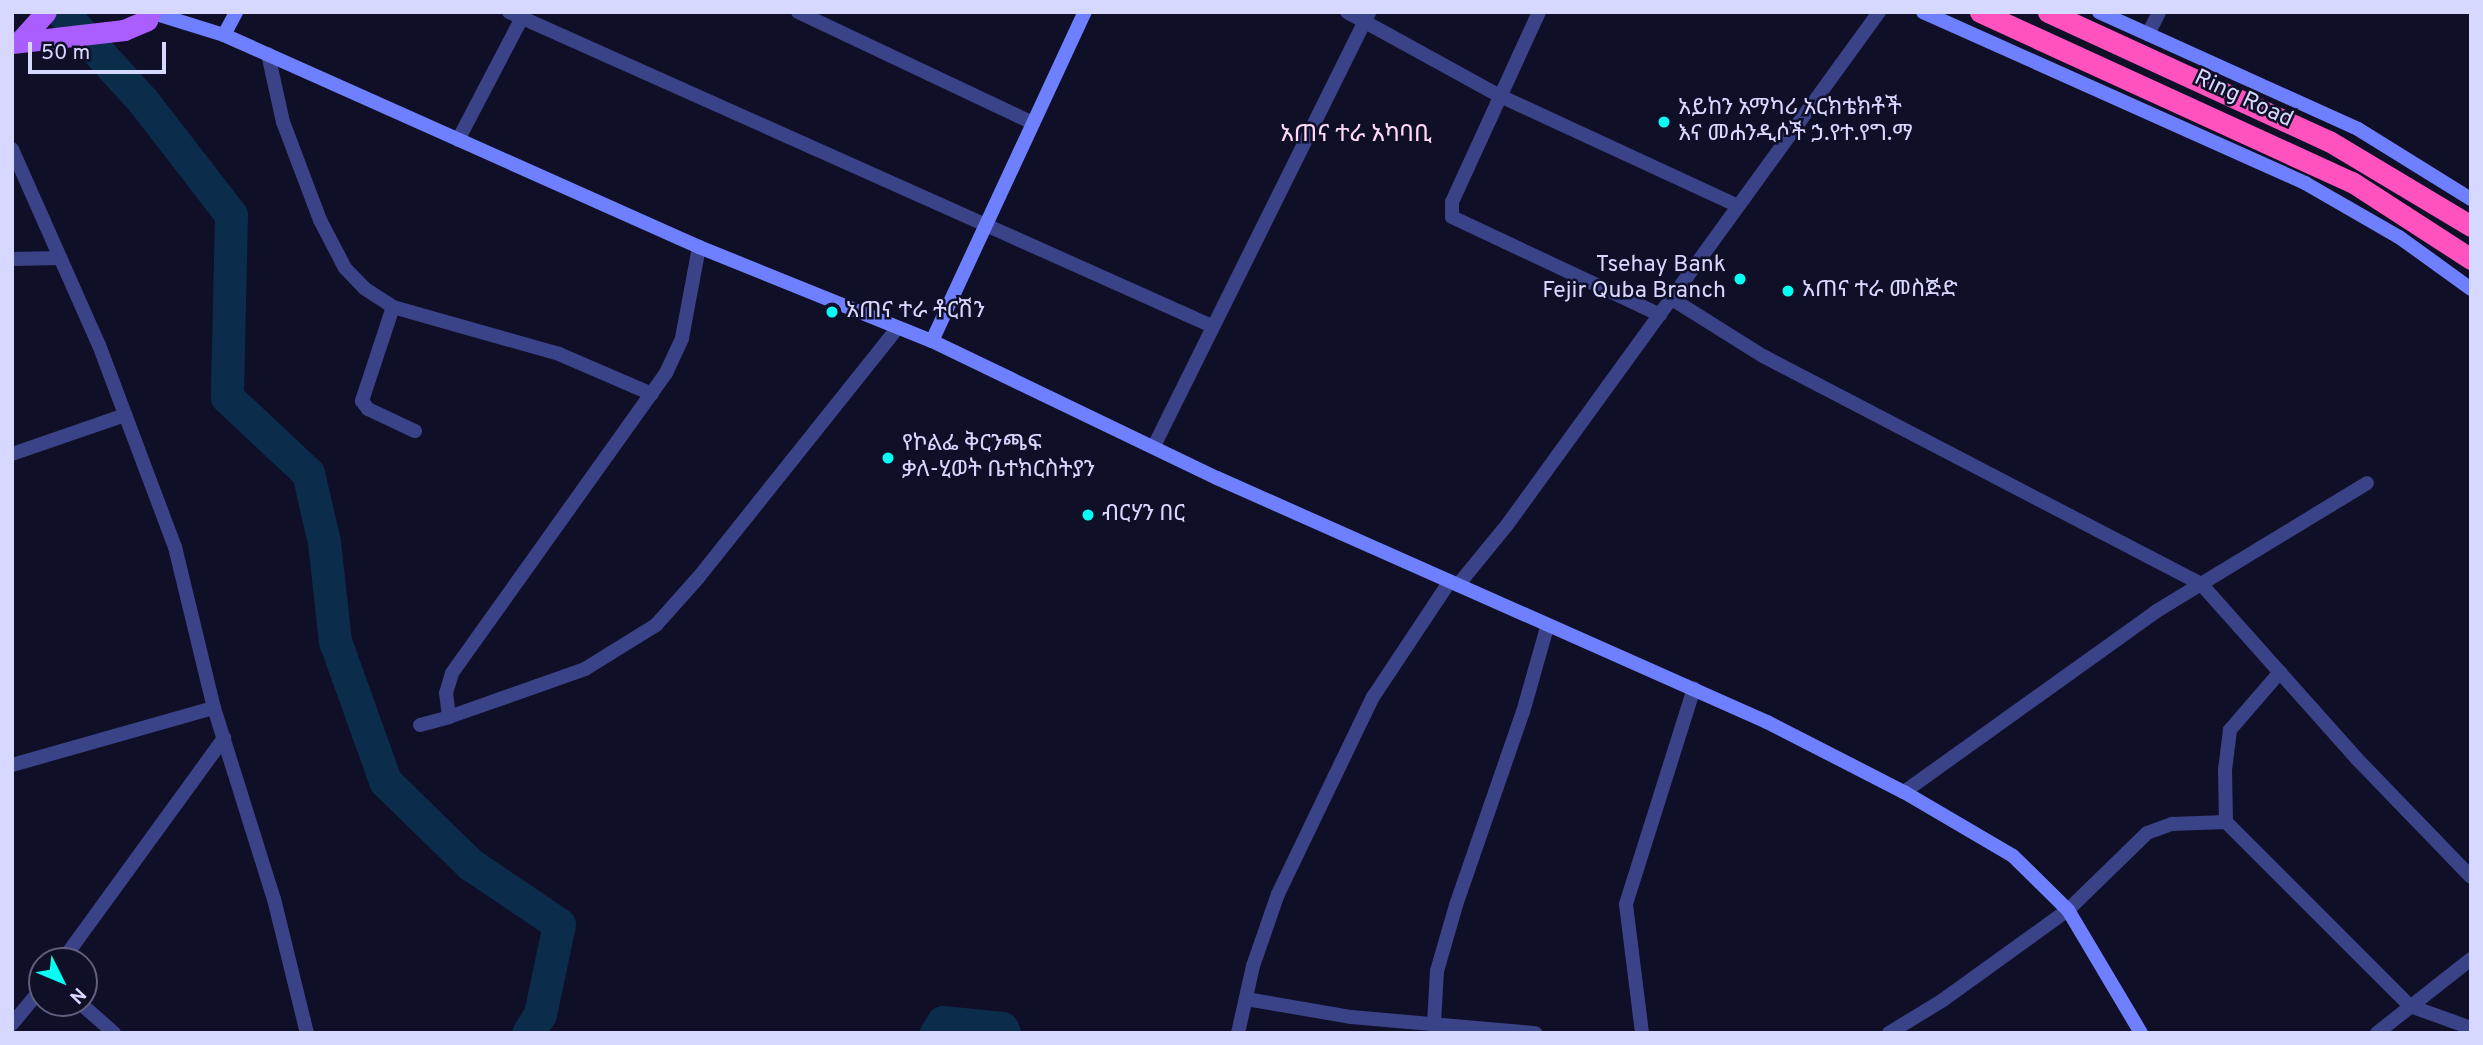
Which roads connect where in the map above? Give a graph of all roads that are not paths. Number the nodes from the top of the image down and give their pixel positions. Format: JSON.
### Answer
{"nodes":[{"id":1,"x":150,"y":12,"type":"edge"},
{"id":2,"x":236,"y":12,"type":"edge"},
{"id":3,"x":798,"y":12,"type":"edge"},
{"id":4,"x":1084,"y":12,"type":"edge"},
{"id":5,"x":1347,"y":12,"type":"edge"},
{"id":6,"x":1539,"y":12,"type":"edge"},
{"id":7,"x":1879,"y":12,"type":"edge"},
{"id":8,"x":1923,"y":12,"type":"edge"},
{"id":9,"x":1980,"y":12,"type":"edge"},
{"id":10,"x":2048,"y":12,"type":"edge"},
{"id":11,"x":2099,"y":12,"type":"edge"},
{"id":12,"x":2159,"y":12,"type":"edge"},
{"id":13,"x":45,"y":13,"type":"edge"},
{"id":14,"x":519,"y":14,"type":"edge"},
{"id":15,"x":1367,"y":17,"type":"edge"},
{"id":16,"x":2148,"y":34,"type":"junction"},
{"id":17,"x":224,"y":35,"type":"junction"},
{"id":18,"x":16,"y":42,"type":"edge"},
{"id":19,"x":268,"y":54,"type":"junction"},
{"id":20,"x":1498,"y":95,"type":"junction"},
{"id":21,"x":1033,"y":123,"type":"junction"},
{"id":22,"x":458,"y":140,"type":"junction"},
{"id":23,"x":12,"y":149,"type":"edge"},
{"id":24,"x":2471,"y":199,"type":"edge"},
{"id":25,"x":1738,"y":206,"type":"junction"},
{"id":26,"x":2471,"y":226,"type":"edge"},
{"id":27,"x":984,"y":227,"type":"junction"},
{"id":28,"x":699,"y":247,"type":"junction"},
{"id":29,"x":60,"y":258,"type":"junction"},
{"id":30,"x":12,"y":259,"type":"edge"},
{"id":31,"x":2471,"y":259,"type":"edge"},
{"id":32,"x":2471,"y":289,"type":"edge"},
{"id":33,"x":1672,"y":299,"type":"junction"},
{"id":34,"x":393,"y":307,"type":"junction"},
{"id":35,"x":1660,"y":315,"type":"junction"},
{"id":36,"x":1212,"y":326,"type":"junction"},
{"id":37,"x":897,"y":329,"type":"junction"},
{"id":38,"x":932,"y":341,"type":"junction"},
{"id":39,"x":652,"y":394,"type":"junction"},
{"id":40,"x":125,"y":415,"type":"junction"},
{"id":41,"x":415,"y":431,"type":"dead end"},
{"id":42,"x":1154,"y":446,"type":"junction"},
{"id":43,"x":12,"y":454,"type":"edge"},
{"id":44,"x":2367,"y":483,"type":"dead end"},
{"id":45,"x":1454,"y":583,"type":"junction"},
{"id":46,"x":2202,"y":585,"type":"junction"},
{"id":47,"x":1547,"y":627,"type":"junction"},
{"id":48,"x":2280,"y":672,"type":"junction"},
{"id":49,"x":1694,"y":688,"type":"junction"},
{"id":50,"x":214,"y":708,"type":"junction"},
{"id":51,"x":449,"y":717,"type":"junction"},
{"id":52,"x":420,"y":725,"type":"dead end"},
{"id":53,"x":223,"y":738,"type":"junction"},
{"id":54,"x":12,"y":765,"type":"edge"},
{"id":55,"x":1904,"y":792,"type":"junction"},
{"id":56,"x":2226,"y":822,"type":"junction"},
{"id":57,"x":2471,"y":877,"type":"edge"},
{"id":58,"x":2068,"y":910,"type":"junction"},
{"id":59,"x":72,"y":947,"type":"edge"},
{"id":60,"x":2471,"y":959,"type":"edge"},
{"id":61,"x":1245,"y":999,"type":"junction"},
{"id":62,"x":28,"y":1005,"type":"edge"},
{"id":63,"x":2410,"y":1006,"type":"junction"},
{"id":64,"x":96,"y":1017,"type":"edge"},
{"id":65,"x":12,"y":1024,"type":"edge"},
{"id":66,"x":1434,"y":1024,"type":"junction"},
{"id":67,"x":2471,"y":1028,"type":"edge"},
{"id":68,"x":2137,"y":1031,"type":"edge"},
{"id":69,"x":114,"y":1033,"type":"edge"},
{"id":70,"x":307,"y":1033,"type":"edge"},
{"id":71,"x":1238,"y":1033,"type":"edge"},
{"id":72,"x":1535,"y":1033,"type":"edge"},
{"id":73,"x":1642,"y":1033,"type":"edge"},
{"id":74,"x":1889,"y":1033,"type":"edge"},
{"id":75,"x":2377,"y":1033,"type":"edge"}],
"edges":[{"from":1,"to":17,"type":"main road"},
{"from":1,"to":18,"type":"main road"},
{"from":2,"to":17,"type":"main road"},
{"from":3,"to":21,"type":"street"},
{"from":4,"to":21,"type":"main road"},
{"from":5,"to":15,"type":"street"},
{"from":6,"to":20,"type":"street"},
{"from":7,"to":25,"type":"street"},
{"from":8,"to":32,"type":"main road"},
{"from":9,"to":31,"type":"highway","name":"Ring Road"},
{"from":10,"to":26,"type":"highway","name":"Ring Road"},
{"from":11,"to":16,"type":"main road"},
{"from":12,"to":16,"type":"street"},
{"from":13,"to":18,"type":"main road"},
{"from":14,"to":22,"type":"street"},
{"from":14,"to":27,"type":"street"},
{"from":15,"to":20,"type":"street"},
{"from":15,"to":36,"type":"street"},
{"from":16,"to":24,"type":"main road"},
{"from":17,"to":19,"type":"main road"},
{"from":19,"to":22,"type":"main road"},
{"from":19,"to":34,"type":"street"},
{"from":20,"to":25,"type":"street"},
{"from":20,"to":35,"type":"street"},
{"from":21,"to":27,"type":"main road"},
{"from":22,"to":28,"type":"main road"},
{"from":23,"to":29,"type":"street"},
{"from":25,"to":33,"type":"street"},
{"from":27,"to":36,"type":"street"},
{"from":27,"to":38,"type":"main road"},
{"from":28,"to":37,"type":"main road"},
{"from":28,"to":39,"type":"street"},
{"from":29,"to":30,"type":"street"},
{"from":29,"to":40,"type":"street"},
{"from":33,"to":35,"type":"street"},
{"from":33,"to":46,"type":"street"},
{"from":34,"to":39,"type":"street"},
{"from":34,"to":41,"type":"street"},
{"from":35,"to":45,"type":"street"},
{"from":36,"to":42,"type":"street"},
{"from":37,"to":38,"type":"main road"},
{"from":37,"to":51,"type":"street"},
{"from":38,"to":42,"type":"main road"},
{"from":39,"to":51,"type":"street"},
{"from":40,"to":43,"type":"street"},
{"from":40,"to":50,"type":"street"},
{"from":42,"to":45,"type":"main road"},
{"from":44,"to":46,"type":"street"},
{"from":45,"to":47,"type":"main road"},
{"from":45,"to":61,"type":"street"},
{"from":46,"to":48,"type":"street"},
{"from":46,"to":55,"type":"street"},
{"from":47,"to":49,"type":"main road"},
{"from":47,"to":66,"type":"street"},
{"from":48,"to":56,"type":"street"},
{"from":48,"to":57,"type":"street"},
{"from":49,"to":55,"type":"main road"},
{"from":49,"to":73,"type":"street"},
{"from":50,"to":53,"type":"street"},
{"from":50,"to":54,"type":"street"},
{"from":51,"to":52,"type":"street"},
{"from":53,"to":59,"type":"street"},
{"from":53,"to":70,"type":"street"},
{"from":55,"to":58,"type":"main road"},
{"from":56,"to":58,"type":"street"},
{"from":56,"to":63,"type":"street"},
{"from":58,"to":68,"type":"main road"},
{"from":58,"to":74,"type":"street"},
{"from":60,"to":63,"type":"street"},
{"from":61,"to":66,"type":"street"},
{"from":61,"to":71,"type":"street"},
{"from":62,"to":65,"type":"street"},
{"from":63,"to":67,"type":"street"},
{"from":63,"to":75,"type":"street"},
{"from":64,"to":69,"type":"street"},
{"from":66,"to":72,"type":"street"}]}
